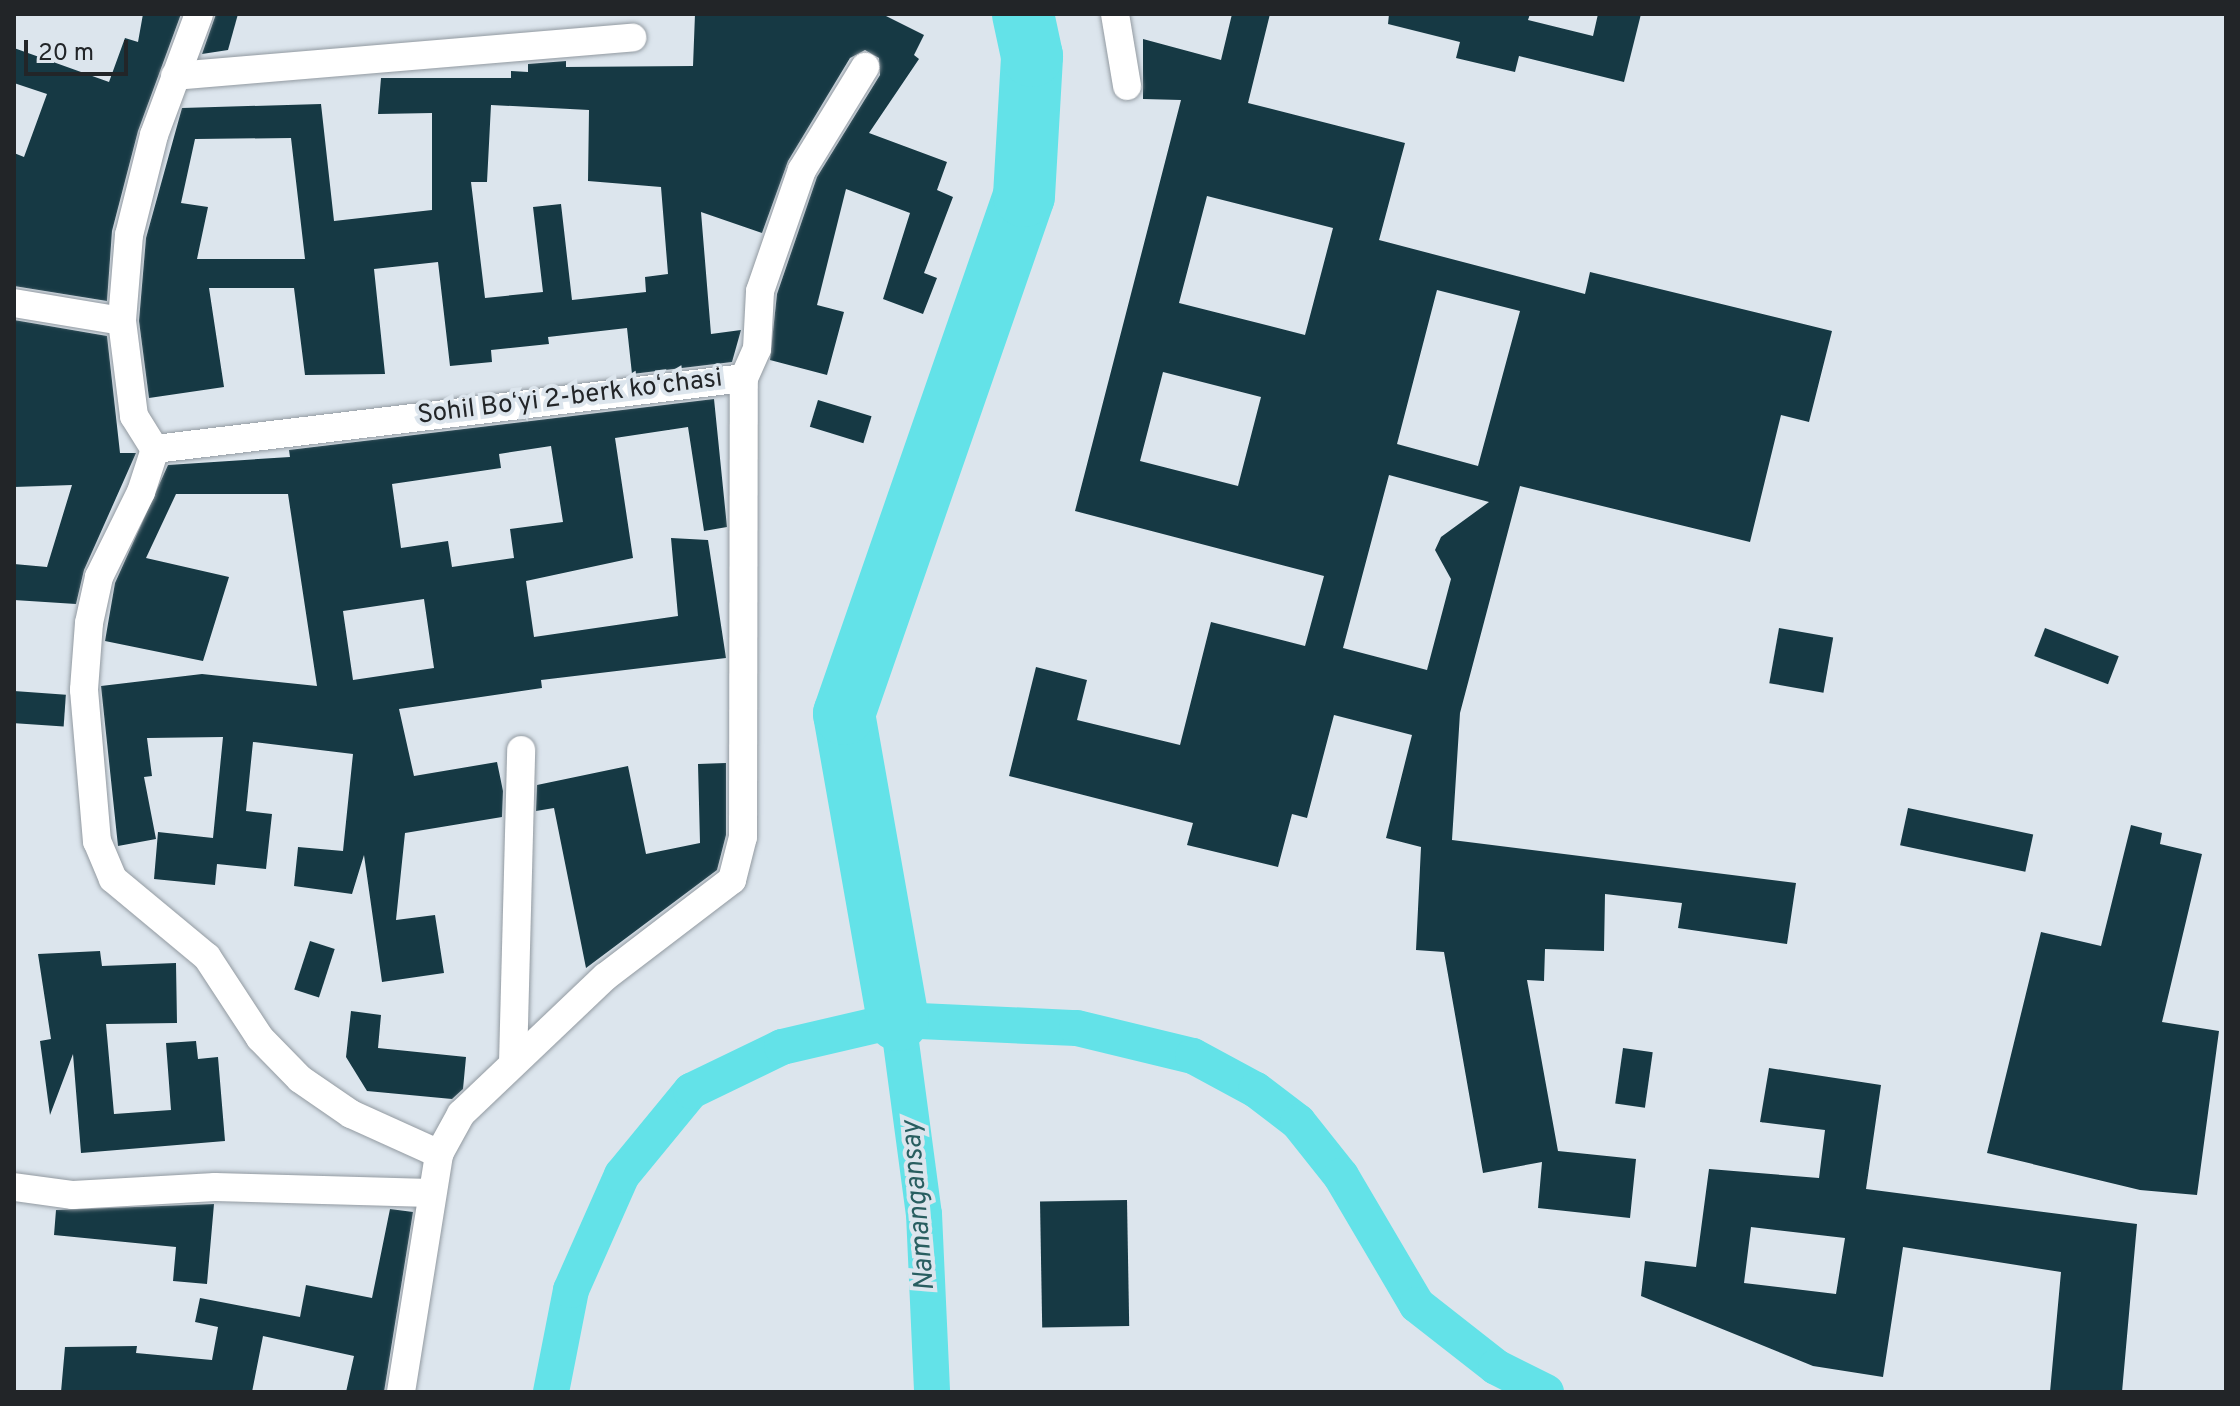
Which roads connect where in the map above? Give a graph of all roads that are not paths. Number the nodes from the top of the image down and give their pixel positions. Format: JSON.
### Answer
{"nodes":[{"id":1,"x":199,"y":14,"type":"edge"},
{"id":2,"x":1115,"y":14,"type":"edge"},
{"id":3,"x":632,"y":38,"type":"dead end"},
{"id":4,"x":865,"y":67,"type":"dead end"},
{"id":5,"x":175,"y":76,"type":"junction"},
{"id":6,"x":1127,"y":86,"type":"dead end"},
{"id":7,"x":14,"y":303,"type":"edge"},
{"id":8,"x":122,"y":321,"type":"junction"},
{"id":9,"x":744,"y":378,"type":"junction"},
{"id":10,"x":155,"y":449,"type":"junction"},
{"id":11,"x":521,"y":750,"type":"dead end"},
{"id":12,"x":513,"y":1063,"type":"junction"},
{"id":13,"x":439,"y":1154,"type":"junction"},
{"id":14,"x":14,"y":1187,"type":"edge"},
{"id":15,"x":431,"y":1193,"type":"junction"},
{"id":16,"x":401,"y":1392,"type":"edge"}],
"edges":[{"from":1,"to":5,"type":"street"},
{"from":2,"to":6,"type":"street"},
{"from":3,"to":5,"type":"street"},
{"from":4,"to":9,"type":"street","name":"Sohil Boʻyi 2-berk koʻchasi"},
{"from":5,"to":8,"type":"street"},
{"from":7,"to":8,"type":"street"},
{"from":8,"to":10,"type":"street"},
{"from":9,"to":10,"type":"street","name":"Sohil Boʻyi 2-berk koʻchasi"},
{"from":9,"to":12,"type":"street"},
{"from":10,"to":13,"type":"street"},
{"from":11,"to":12,"type":"street"},
{"from":12,"to":13,"type":"street"},
{"from":13,"to":15,"type":"street"},
{"from":14,"to":15,"type":"street"},
{"from":15,"to":16,"type":"street"}]}
